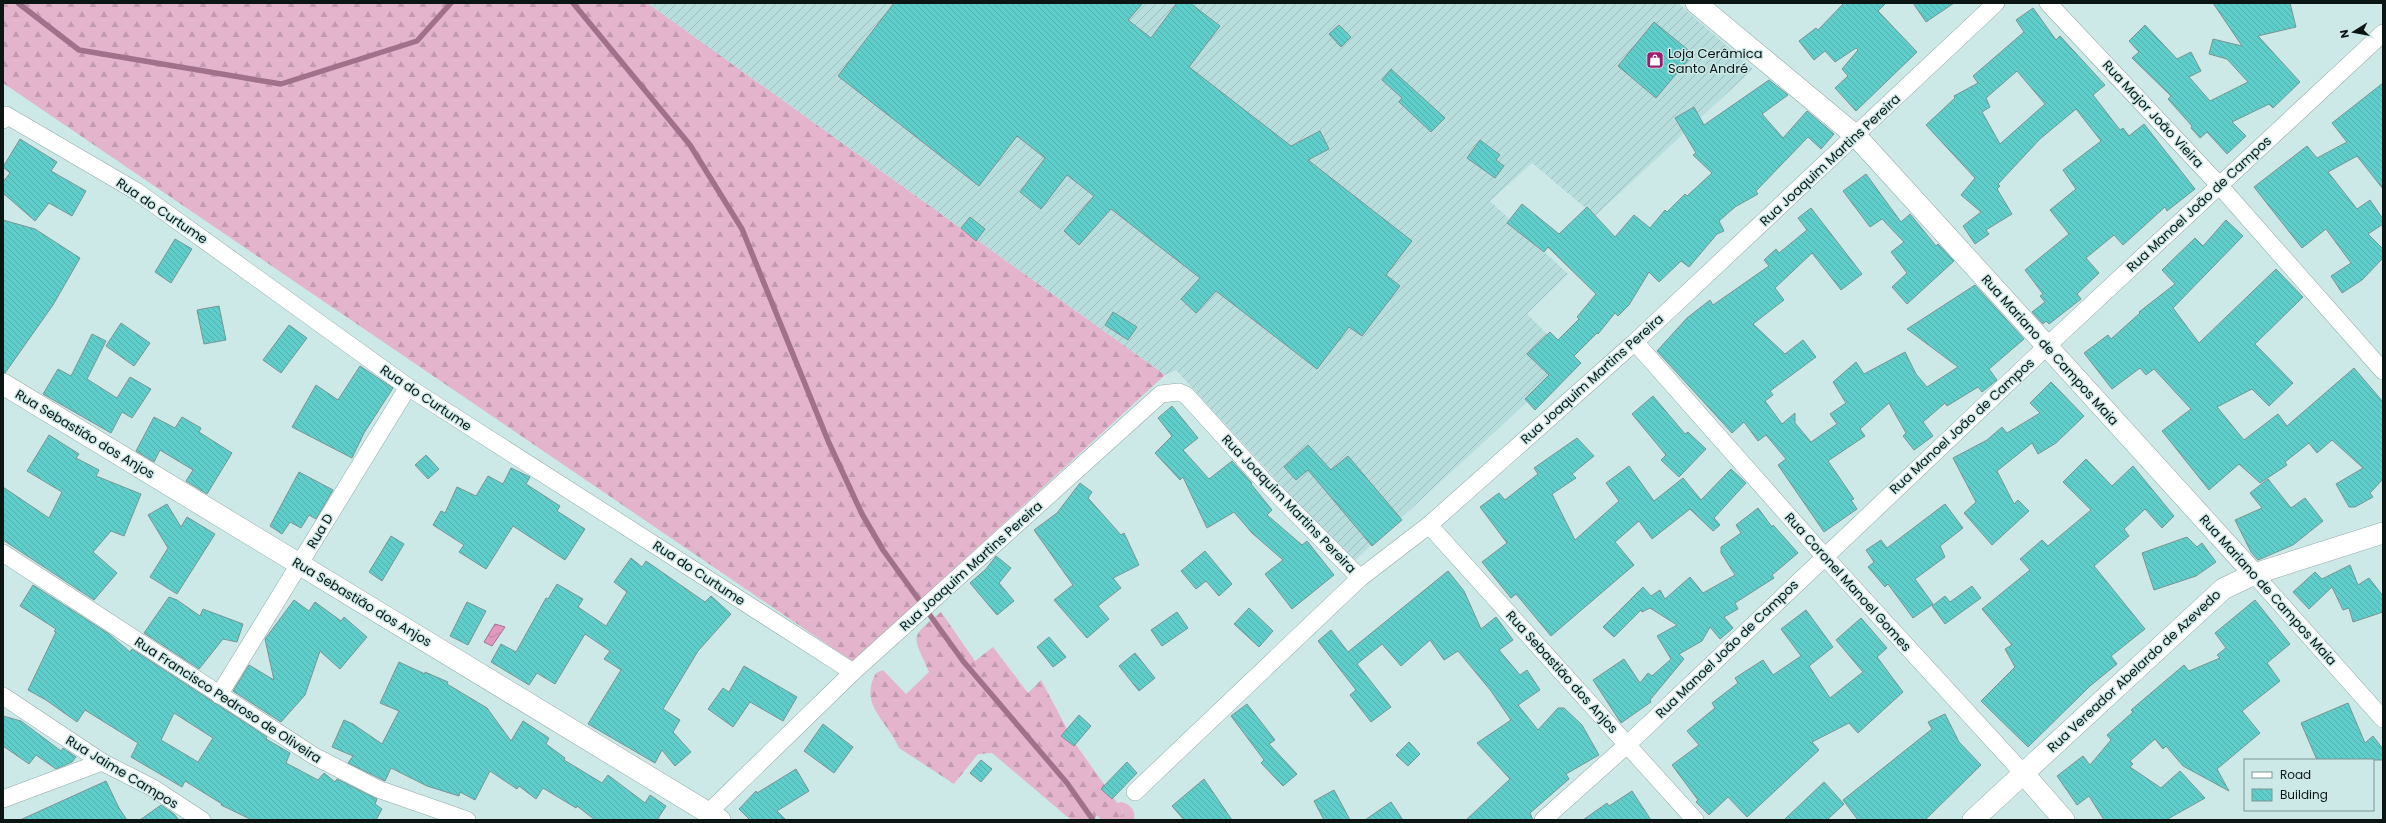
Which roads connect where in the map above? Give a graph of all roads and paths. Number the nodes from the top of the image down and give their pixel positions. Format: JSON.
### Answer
{"nodes":[{"id":1,"x":1696,"y":3,"type":"edge"},
{"id":2,"x":2048,"y":3,"type":"edge"},
{"id":3,"x":1986,"y":6,"type":"edge"},
{"id":4,"x":2383,"y":33,"type":"edge"},
{"id":5,"x":4,"y":118,"type":"edge"},
{"id":6,"x":1856,"y":136,"type":"junction"},
{"id":7,"x":2219,"y":185,"type":"junction"},
{"id":8,"x":1635,"y":342,"type":"junction"},
{"id":9,"x":2047,"y":346,"type":"junction"},
{"id":10,"x":2383,"y":371,"type":"edge"},
{"id":11,"x":3,"y":384,"type":"edge"},
{"id":12,"x":408,"y":387,"type":"junction"},
{"id":13,"x":1429,"y":525,"type":"junction"},
{"id":14,"x":2383,"y":533,"type":"edge"},
{"id":15,"x":3,"y":553,"type":"edge"},
{"id":16,"x":1824,"y":556,"type":"junction"},
{"id":17,"x":300,"y":564,"type":"junction"},
{"id":18,"x":2254,"y":574,"type":"junction"},
{"id":19,"x":1360,"y":578,"type":"junction"},
{"id":20,"x":853,"y":672,"type":"junction"},
{"id":21,"x":3,"y":696,"type":"edge"},
{"id":22,"x":219,"y":696,"type":"junction"},
{"id":23,"x":2383,"y":719,"type":"edge"},
{"id":24,"x":1628,"y":744,"type":"junction"},
{"id":25,"x":102,"y":762,"type":"junction"},
{"id":26,"x":2023,"y":773,"type":"junction"},
{"id":27,"x":1135,"y":792,"type":"dead end"},
{"id":28,"x":3,"y":799,"type":"edge"},
{"id":29,"x":714,"y":816,"type":"edge"},
{"id":30,"x":202,"y":820,"type":"edge"},
{"id":31,"x":467,"y":820,"type":"edge"},
{"id":32,"x":1543,"y":820,"type":"edge"},
{"id":33,"x":1695,"y":820,"type":"edge"},
{"id":34,"x":1973,"y":820,"type":"edge"},
{"id":35,"x":2064,"y":820,"type":"edge"}],
"edges":[{"from":1,"to":6,"type":"street","name":"Rua Mariano de Campos Maia"},
{"from":2,"to":7,"type":"street","name":"Rua Major João Vieira"},
{"from":3,"to":6,"type":"street","name":"Rua Joaquim Martins Pereira"},
{"from":4,"to":7,"type":"street","name":"Rua Manoel João de Campos"},
{"from":5,"to":12,"type":"street","name":"Rua do Curtume"},
{"from":6,"to":8,"type":"street","name":"Rua Joaquim Martins Pereira"},
{"from":6,"to":9,"type":"street","name":"Rua Mariano de Campos Maia"},
{"from":7,"to":9,"type":"street","name":"Rua Manoel João de Campos"},
{"from":7,"to":10,"type":"street","name":"Rua Major João Vieira"},
{"from":8,"to":13,"type":"street","name":"Rua Joaquim Martins Pereira"},
{"from":8,"to":16,"type":"street","name":"Rua Coronel Manoel Gomes"},
{"from":9,"to":16,"type":"street","name":"Rua Manoel João de Campos"},
{"from":9,"to":18,"type":"street","name":"Rua Mariano de Campos Maia"},
{"from":11,"to":17,"type":"street","name":"Rua Sebastião dos Anjos"},
{"from":12,"to":17,"type":"street","name":"Rua D"},
{"from":12,"to":20,"type":"street","name":"Rua do Curtume"},
{"from":13,"to":19,"type":"street","name":"Rua Joaquim Martins Pereira"},
{"from":13,"to":24,"type":"street","name":"Rua Sebastião dos Anjos"},
{"from":14,"to":18,"type":"street","name":"Rua Vereador Abelardo de Azevedo"},
{"from":15,"to":22,"type":"street","name":"Rua Francisco Pedroso de Oliveira"},
{"from":16,"to":24,"type":"street","name":"Rua Manoel João de Campos"},
{"from":16,"to":26,"type":"street","name":"Rua Coronel Manoel Gomes"},
{"from":17,"to":22,"type":"street","name":"Rua D"},
{"from":17,"to":29,"type":"street","name":"Rua Sebastião dos Anjos"},
{"from":18,"to":23,"type":"street","name":"Rua Mariano de Campos Maia"},
{"from":18,"to":26,"type":"street","name":"Rua Vereador Abelardo de Azevedo"},
{"from":19,"to":20,"type":"street","name":"Rua Joaquim Martins Pereira"},
{"from":19,"to":27,"type":"street"},
{"from":20,"to":29,"type":"street","name":"Rua Joaquim Martins Pereira"},
{"from":21,"to":25,"type":"street","name":"Rua Jaime Campos"},
{"from":22,"to":31,"type":"street","name":"Rua Francisco Pedroso de Oliveira"},
{"from":24,"to":32,"type":"street","name":"Rua Manoel João de Campos"},
{"from":24,"to":33,"type":"street","name":"Rua Sebastião dos Anjos"},
{"from":25,"to":28,"type":"street"},
{"from":25,"to":30,"type":"street","name":"Rua Jaime Campos"},
{"from":26,"to":34,"type":"street","name":"Rua Vereador Abelardo de Azevedo"},
{"from":26,"to":35,"type":"street","name":"Rua Coronel Manoel Gomes"}]}
